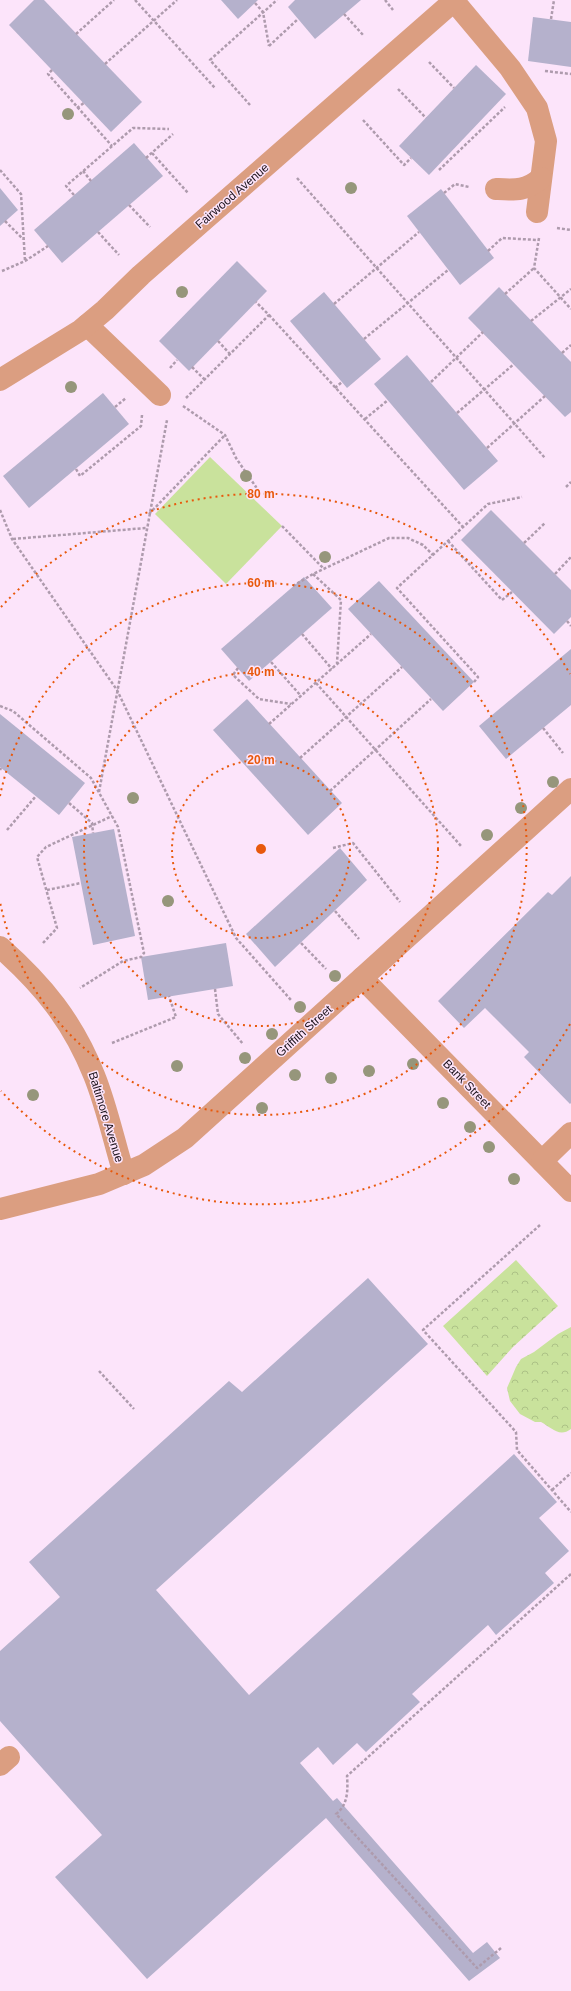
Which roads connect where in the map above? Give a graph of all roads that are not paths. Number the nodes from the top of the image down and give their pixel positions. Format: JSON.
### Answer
{"nodes":[{"id":1,"x":454,"y":0,"type":"edge"},
{"id":2,"x":541,"y":178,"type":"junction"},
{"id":3,"x":496,"y":189,"type":"dead end"},
{"id":4,"x":537,"y":212,"type":"dead end"},
{"id":5,"x":87,"y":326,"type":"junction"},
{"id":6,"x":0,"y":380,"type":"edge"},
{"id":7,"x":152,"y":388,"type":"road end"},
{"id":8,"x":571,"y":789,"type":"edge"},
{"id":9,"x":0,"y":947,"type":"edge"},
{"id":10,"x":362,"y":978,"type":"junction"},
{"id":11,"x":571,"y":1133,"type":"edge"},
{"id":12,"x":542,"y":1161,"type":"junction"},
{"id":13,"x":124,"y":1174,"type":"junction"},
{"id":14,"x":571,"y":1191,"type":"edge"},
{"id":15,"x":0,"y":1209,"type":"edge"}],
"edges":[{"from":1,"to":2,"type":"street"},
{"from":1,"to":5,"type":"street","name":"Fairwood Avenue"},
{"from":2,"to":3,"type":"street"},
{"from":2,"to":4,"type":"street"},
{"from":5,"to":6,"type":"street","name":"Fairwood Avenue"},
{"from":5,"to":7,"type":"street"},
{"from":8,"to":10,"type":"street","name":"Griffith Street"},
{"from":9,"to":13,"type":"street","name":"Baltimore Avenue"},
{"from":10,"to":12,"type":"street","name":"Bank Street"},
{"from":10,"to":13,"type":"street","name":"Griffith Street"},
{"from":11,"to":12,"type":"street"},
{"from":12,"to":14,"type":"street","name":"Bank Street"},
{"from":13,"to":15,"type":"street","name":"Griffith Street"}]}
